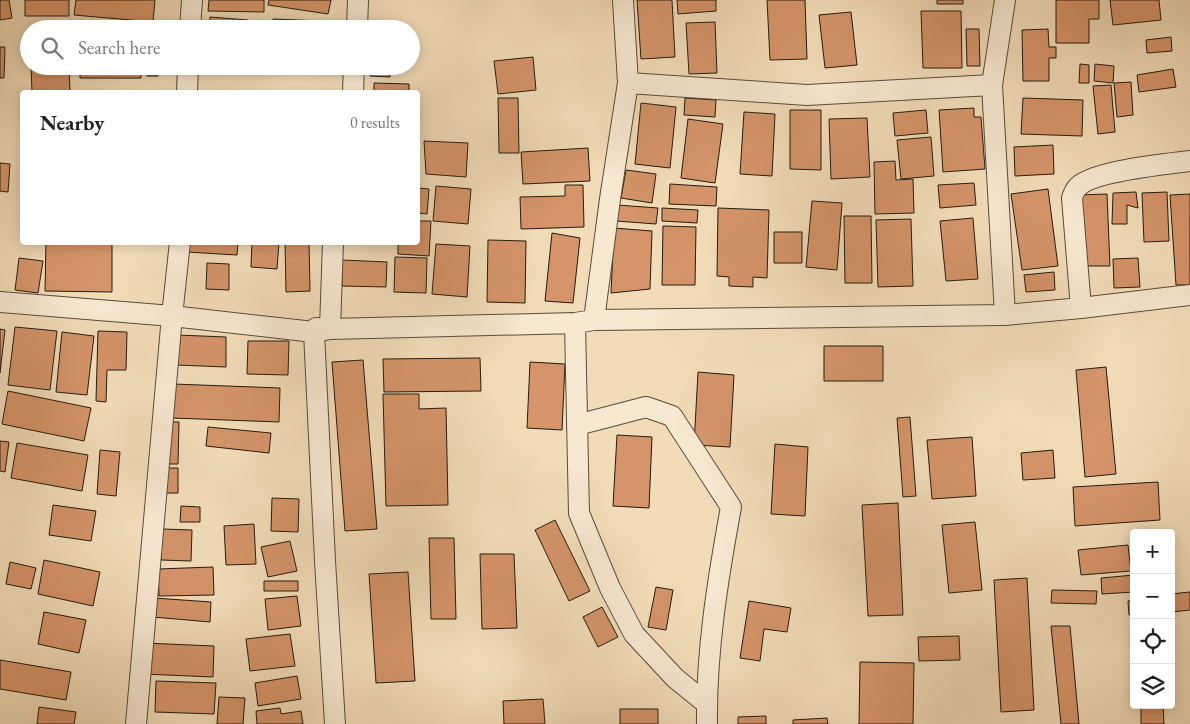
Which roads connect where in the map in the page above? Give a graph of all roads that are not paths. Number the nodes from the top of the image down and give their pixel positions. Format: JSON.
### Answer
{"nodes":[{"id":1,"x":192,"y":0,"type":"edge"},
{"id":2,"x":358,"y":0,"type":"edge"},
{"id":3,"x":623,"y":0,"type":"edge"},
{"id":4,"x":1005,"y":0,"type":"edge"},
{"id":5,"x":191,"y":20,"type":"edge"},
{"id":6,"x":357,"y":20,"type":"edge"},
{"id":7,"x":188,"y":75,"type":"edge"},
{"id":8,"x":354,"y":75,"type":"edge"},
{"id":9,"x":628,"y":83,"type":"junction"},
{"id":10,"x":992,"y":85,"type":"junction"},
{"id":11,"x":187,"y":90,"type":"edge"},
{"id":12,"x":353,"y":90,"type":"edge"},
{"id":13,"x":1190,"y":160,"type":"edge"},
{"id":14,"x":180,"y":245,"type":"edge"},
{"id":15,"x":333,"y":245,"type":"edge"},
{"id":16,"x":1190,"y":295,"type":"edge"},
{"id":17,"x":0,"y":302,"type":"edge"},
{"id":18,"x":1081,"y":308,"type":"junction"},
{"id":19,"x":1005,"y":315,"type":"junction"},
{"id":20,"x":172,"y":316,"type":"junction"},
{"id":21,"x":585,"y":322,"type":"junction"},
{"id":22,"x":322,"y":330,"type":"junction"},
{"id":23,"x":577,"y":425,"type":"junction"},
{"id":24,"x":706,"y":704,"type":"junction"},
{"id":25,"x":136,"y":724,"type":"edge"},
{"id":26,"x":335,"y":724,"type":"edge"},
{"id":27,"x":707,"y":724,"type":"edge"}],
"edges":[{"from":1,"to":5,"type":"street"},
{"from":2,"to":6,"type":"street"},
{"from":3,"to":9,"type":"street"},
{"from":4,"to":10,"type":"street"},
{"from":7,"to":11,"type":"street"},
{"from":8,"to":12,"type":"street"},
{"from":9,"to":10,"type":"street"},
{"from":9,"to":21,"type":"street"},
{"from":10,"to":19,"type":"street"},
{"from":13,"to":18,"type":"street"},
{"from":14,"to":20,"type":"street"},
{"from":15,"to":22,"type":"street"},
{"from":16,"to":18,"type":"street"},
{"from":17,"to":20,"type":"street"},
{"from":18,"to":19,"type":"street"},
{"from":19,"to":21,"type":"street"},
{"from":20,"to":22,"type":"street"},
{"from":20,"to":25,"type":"street"},
{"from":21,"to":22,"type":"street"},
{"from":21,"to":23,"type":"street"},
{"from":22,"to":26,"type":"street"},
{"from":23,"to":24,"type":"street"},
{"from":23,"to":24,"type":"street"},
{"from":24,"to":27,"type":"street"}]}
